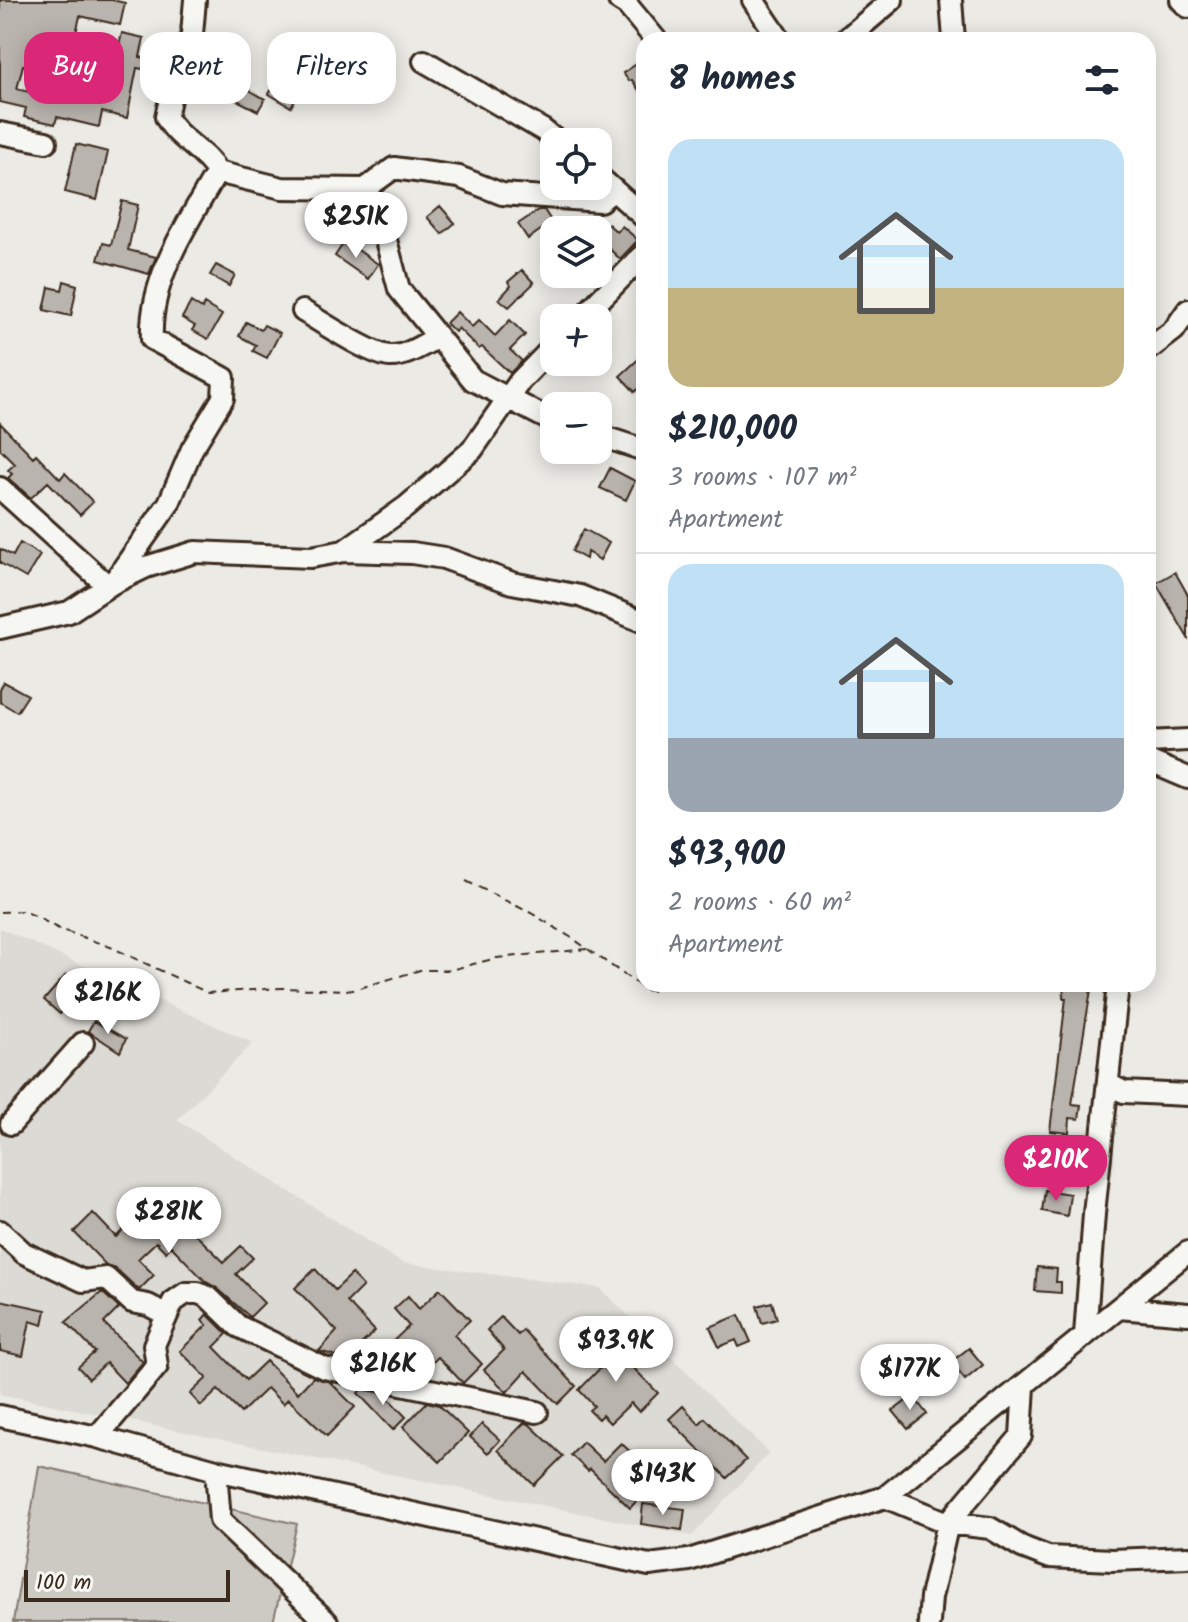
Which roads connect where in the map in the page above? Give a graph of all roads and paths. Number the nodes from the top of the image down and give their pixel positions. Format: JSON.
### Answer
{"nodes":[{"id":1,"x":195,"y":0,"type":"edge"},
{"id":2,"x":619,"y":0,"type":"edge"},
{"id":3,"x":753,"y":0,"type":"edge"},
{"id":4,"x":892,"y":0,"type":"edge"},
{"id":5,"x":951,"y":0,"type":"edge"},
{"id":6,"x":1181,"y":0,"type":"edge"},
{"id":7,"x":1188,"y":7,"type":"edge"},
{"id":8,"x":649,"y":32,"type":"edge"},
{"id":9,"x":775,"y":32,"type":"edge"},
{"id":10,"x":854,"y":32,"type":"edge"},
{"id":11,"x":953,"y":32,"type":"edge"},
{"id":12,"x":424,"y":61,"type":"dead end"},
{"id":13,"x":540,"y":128,"type":"edge"},
{"id":14,"x":0,"y":133,"type":"edge"},
{"id":15,"x":46,"y":142,"type":"dead end"},
{"id":16,"x":217,"y":172,"type":"junction"},
{"id":17,"x":365,"y":189,"type":"junction"},
{"id":18,"x":614,"y":190,"type":"joint"},
{"id":19,"x":636,"y":210,"type":"edge"},
{"id":20,"x":636,"y":262,"type":"edge"},
{"id":21,"x":596,"y":304,"type":"edge"},
{"id":22,"x":1188,"y":310,"type":"edge"},
{"id":23,"x":303,"y":311,"type":"dead end"},
{"id":24,"x":438,"y":337,"type":"junction"},
{"id":25,"x":1156,"y":344,"type":"edge"},
{"id":26,"x":540,"y":360,"type":"edge"},
{"id":27,"x":507,"y":397,"type":"junction"},
{"id":28,"x":540,"y":415,"type":"edge"},
{"id":29,"x":612,"y":440,"type":"edge"},
{"id":30,"x":636,"y":447,"type":"edge"},
{"id":31,"x":0,"y":488,"type":"edge"},
{"id":32,"x":344,"y":551,"type":"junction"},
{"id":33,"x":111,"y":584,"type":"junction"},
{"id":34,"x":636,"y":619,"type":"edge"},
{"id":35,"x":0,"y":628,"type":"edge"},
{"id":36,"x":1188,"y":740,"type":"edge"},
{"id":37,"x":1156,"y":742,"type":"edge"},
{"id":38,"x":1156,"y":764,"type":"edge"},
{"id":39,"x":1188,"y":778,"type":"edge"},
{"id":40,"x":466,"y":881,"type":"dead end"},
{"id":41,"x":0,"y":912,"type":"edge"},
{"id":42,"x":588,"y":949,"type":"junction"},
{"id":43,"x":636,"y":983,"type":"edge"},
{"id":44,"x":1117,"y":992,"type":"edge"},
{"id":45,"x":83,"y":1043,"type":"dead end"},
{"id":46,"x":1108,"y":1084,"type":"junction"},
{"id":47,"x":1188,"y":1095,"type":"edge"},
{"id":48,"x":4,"y":1123,"type":"edge"},
{"id":49,"x":0,"y":1231,"type":"edge"},
{"id":50,"x":1188,"y":1252,"type":"edge"},
{"id":51,"x":1119,"y":1308,"type":"junction"},
{"id":52,"x":1188,"y":1314,"type":"edge"},
{"id":53,"x":167,"y":1315,"type":"junction"},
{"id":54,"x":1085,"y":1335,"type":"junction"},
{"id":55,"x":1024,"y":1386,"type":"junction"},
{"id":56,"x":537,"y":1412,"type":"dead end"},
{"id":57,"x":0,"y":1416,"type":"edge"},
{"id":58,"x":97,"y":1437,"type":"junction"},
{"id":59,"x":216,"y":1470,"type":"junction"},
{"id":60,"x":885,"y":1497,"type":"junction"},
{"id":61,"x":948,"y":1523,"type":"junction"},
{"id":62,"x":1188,"y":1557,"type":"edge"},
{"id":63,"x":327,"y":1622,"type":"edge"},
{"id":64,"x":929,"y":1622,"type":"edge"}],
"edges":[{"from":1,"to":16,"type":"street"},
{"from":2,"to":8,"type":"street"},
{"from":3,"to":9,"type":"street"},
{"from":4,"to":10,"type":"street"},
{"from":5,"to":11,"type":"street"},
{"from":6,"to":7,"type":"street"},
{"from":12,"to":13,"type":"street"},
{"from":14,"to":15,"type":"street"},
{"from":16,"to":17,"type":"street"},
{"from":16,"to":33,"type":"street"},
{"from":17,"to":18,"type":"street"},
{"from":17,"to":24,"type":"street"},
{"from":18,"to":19,"type":"street"},
{"from":20,"to":21,"type":"street"},
{"from":22,"to":25,"type":"street"},
{"from":23,"to":24,"type":"street"},
{"from":24,"to":27,"type":"street"},
{"from":26,"to":27,"type":"street"},
{"from":27,"to":28,"type":"street"},
{"from":27,"to":32,"type":"street"},
{"from":29,"to":30,"type":"street"},
{"from":31,"to":33,"type":"street"},
{"from":32,"to":33,"type":"street"},
{"from":32,"to":34,"type":"street"},
{"from":33,"to":35,"type":"street"},
{"from":36,"to":37,"type":"street"},
{"from":38,"to":39,"type":"street"},
{"from":40,"to":42,"type":"path"},
{"from":41,"to":42,"type":"path"},
{"from":42,"to":43,"type":"path"},
{"from":44,"to":46,"type":"street"},
{"from":45,"to":48,"type":"street"},
{"from":46,"to":47,"type":"street"},
{"from":46,"to":54,"type":"street"},
{"from":49,"to":53,"type":"street"},
{"from":50,"to":51,"type":"street"},
{"from":51,"to":52,"type":"street"},
{"from":51,"to":54,"type":"street"},
{"from":53,"to":56,"type":"street"},
{"from":53,"to":58,"type":"street"},
{"from":54,"to":55,"type":"street"},
{"from":55,"to":60,"type":"street"},
{"from":55,"to":61,"type":"street"},
{"from":57,"to":58,"type":"street"},
{"from":58,"to":59,"type":"street"},
{"from":59,"to":60,"type":"street"},
{"from":59,"to":63,"type":"street"},
{"from":60,"to":61,"type":"street"},
{"from":61,"to":62,"type":"street"},
{"from":61,"to":64,"type":"street"}]}
